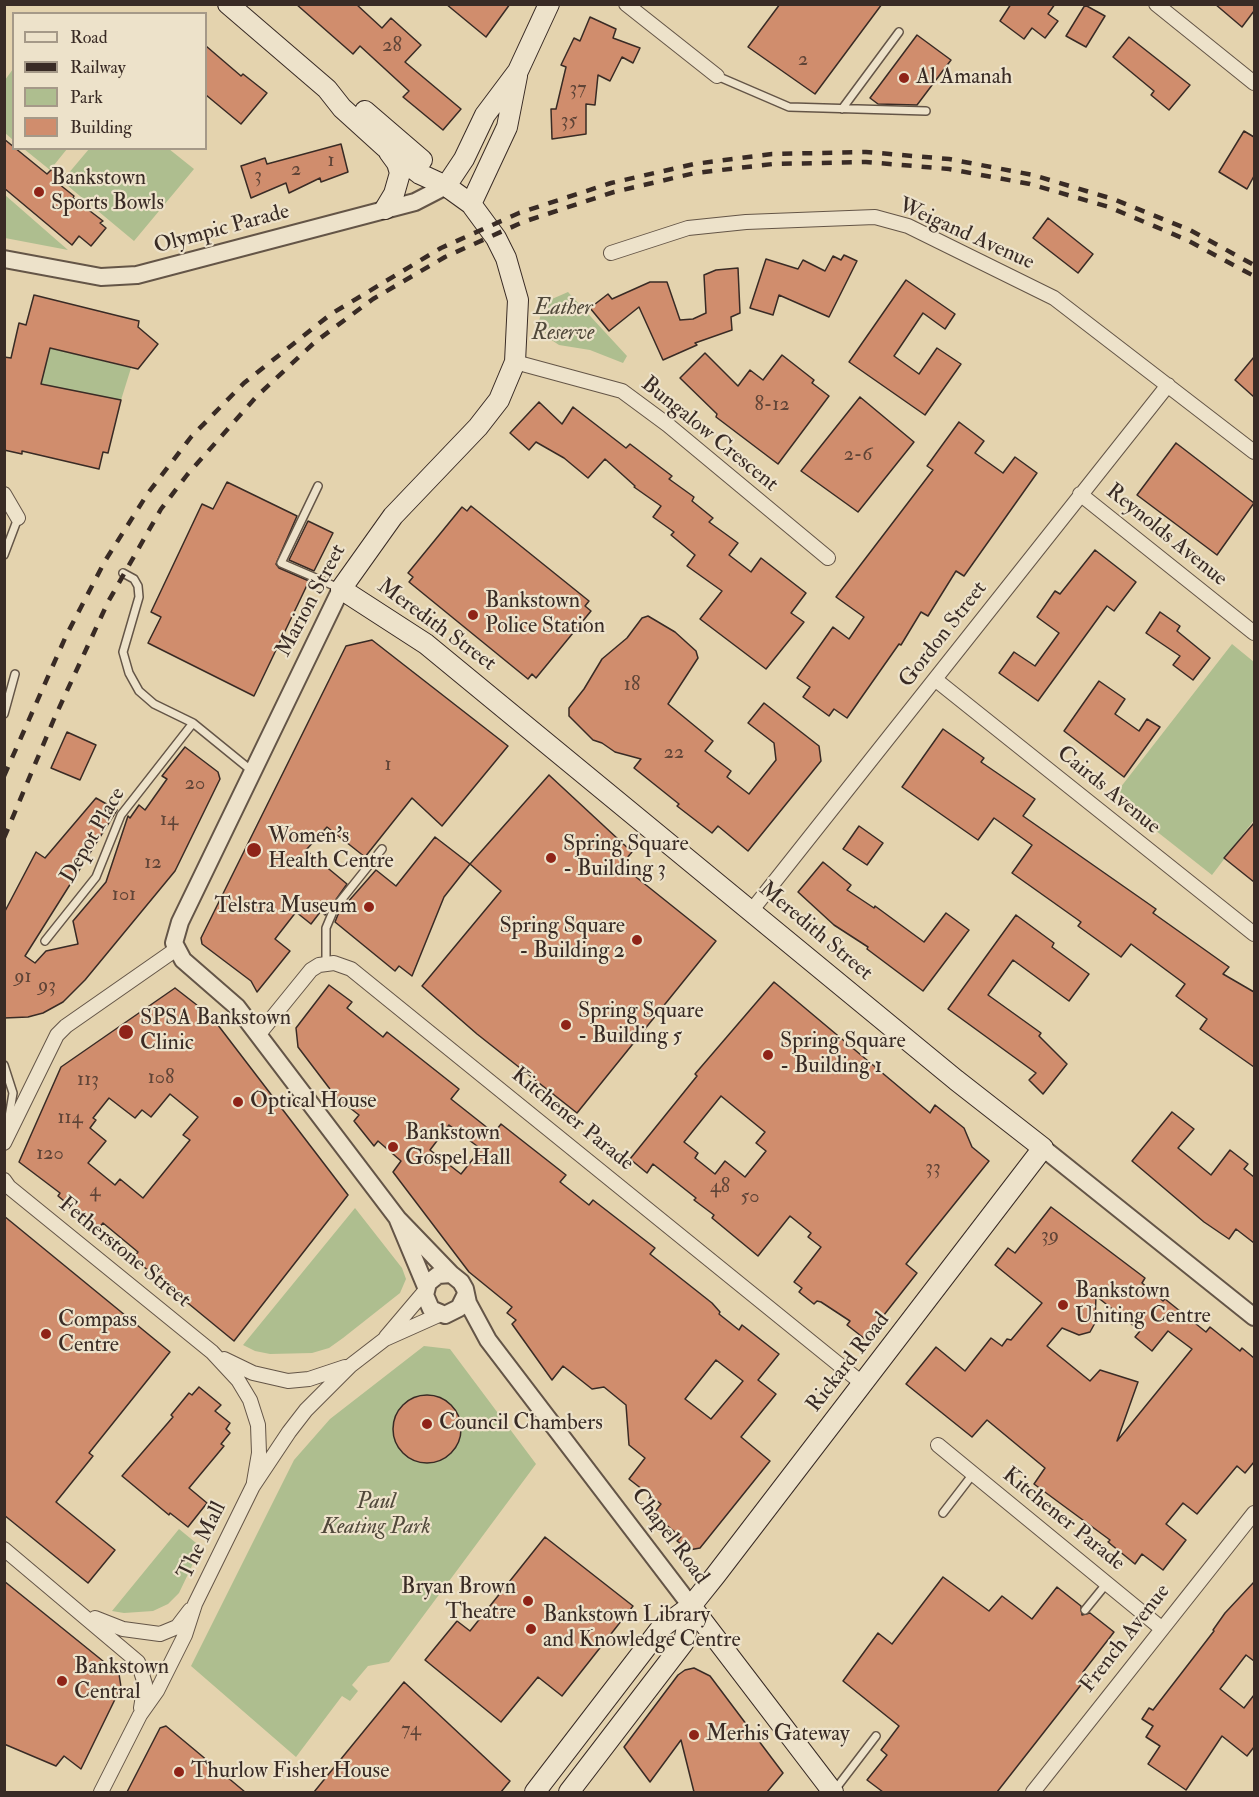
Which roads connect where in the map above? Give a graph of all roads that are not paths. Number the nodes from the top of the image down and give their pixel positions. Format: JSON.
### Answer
{"nodes":[{"id":1,"x":228,"y":4,"type":"edge"},
{"id":2,"x":549,"y":4,"type":"edge"},
{"id":3,"x":626,"y":4,"type":"edge"},
{"id":4,"x":1156,"y":4,"type":"edge"},
{"id":5,"x":899,"y":32,"type":"dead end"},
{"id":6,"x":518,"y":70,"type":"junction"},
{"id":7,"x":717,"y":76,"type":"joint"},
{"id":8,"x":1254,"y":83,"type":"edge"},
{"id":9,"x":327,"y":89,"type":"junction"},
{"id":10,"x":842,"y":109,"type":"junction"},
{"id":11,"x":926,"y":111,"type":"dead end"},
{"id":12,"x":385,"y":147,"type":"junction"},
{"id":13,"x":446,"y":186,"type":"junction"},
{"id":14,"x":471,"y":204,"type":"junction"},
{"id":15,"x":385,"y":209,"type":"junction"},
{"id":16,"x":611,"y":253,"type":"dead end"},
{"id":17,"x":4,"y":259,"type":"edge"},
{"id":18,"x":515,"y":362,"type":"junction"},
{"id":19,"x":1168,"y":385,"type":"junction"},
{"id":20,"x":1254,"y":452,"type":"edge"},
{"id":21,"x":318,"y":486,"type":"dead end"},
{"id":22,"x":4,"y":494,"type":"edge"},
{"id":23,"x":1080,"y":494,"type":"junction"},
{"id":24,"x":18,"y":518,"type":"joint"},
{"id":25,"x":4,"y":555,"type":"edge"},
{"id":26,"x":828,"y":558,"type":"dead end"},
{"id":27,"x":123,"y":573,"type":"dead end"},
{"id":28,"x":341,"y":589,"type":"junction"},
{"id":29,"x":1254,"y":633,"type":"edge"},
{"id":30,"x":15,"y":674,"type":"dead end"},
{"id":31,"x":936,"y":680,"type":"junction"},
{"id":32,"x":4,"y":714,"type":"edge"},
{"id":33,"x":193,"y":723,"type":"junction"},
{"id":34,"x":252,"y":771,"type":"junction"},
{"id":35,"x":382,"y":849,"type":"dead end"},
{"id":36,"x":752,"y":910,"type":"junction"},
{"id":37,"x":1254,"y":934,"type":"edge"},
{"id":38,"x":45,"y":941,"type":"dead end"},
{"id":39,"x":175,"y":950,"type":"junction"},
{"id":40,"x":326,"y":964,"type":"junction"},
{"id":41,"x":259,"y":1034,"type":"junction"},
{"id":42,"x":4,"y":1065,"type":"edge"},
{"id":43,"x":4,"y":1134,"type":"edge"},
{"id":44,"x":4,"y":1143,"type":"edge"},
{"id":45,"x":1043,"y":1148,"type":"junction"},
{"id":46,"x":6,"y":1185,"type":"edge"},
{"id":47,"x":398,"y":1219,"type":"junction"},
{"id":48,"x":451,"y":1274,"type":"junction"},
{"id":49,"x":425,"y":1289,"type":"junction"},
{"id":50,"x":466,"y":1294,"type":"junction"},
{"id":51,"x":443,"y":1314,"type":"junction"},
{"id":52,"x":1254,"y":1317,"type":"edge"},
{"id":53,"x":385,"y":1339,"type":"junction"},
{"id":54,"x":488,"y":1340,"type":"junction"},
{"id":55,"x":212,"y":1352,"type":"junction"},
{"id":56,"x":350,"y":1366,"type":"junction"},
{"id":57,"x":863,"y":1384,"type":"junction"},
{"id":58,"x":938,"y":1445,"type":"dead end"},
{"id":59,"x":973,"y":1474,"type":"junction"},
{"id":60,"x":253,"y":1486,"type":"junction"},
{"id":61,"x":943,"y":1513,"type":"dead end"},
{"id":62,"x":1254,"y":1513,"type":"edge"},
{"id":63,"x":4,"y":1549,"type":"edge"},
{"id":64,"x":1107,"y":1583,"type":"junction"},
{"id":65,"x":195,"y":1604,"type":"junction"},
{"id":66,"x":691,"y":1606,"type":"junction"},
{"id":67,"x":1085,"y":1610,"type":"dead end"},
{"id":68,"x":80,"y":1611,"type":"junction"},
{"id":69,"x":1161,"y":1628,"type":"junction"},
{"id":70,"x":140,"y":1715,"type":"junction"},
{"id":71,"x":876,"y":1736,"type":"dead end"},
{"id":72,"x":101,"y":1792,"type":"edge"},
{"id":73,"x":534,"y":1792,"type":"edge"},
{"id":74,"x":569,"y":1792,"type":"edge"},
{"id":75,"x":832,"y":1792,"type":"edge"},
{"id":76,"x":1033,"y":1792,"type":"edge"}],
"edges":[{"from":1,"to":9,"type":"main road"},
{"from":2,"to":6,"type":"main road"},
{"from":3,"to":7,"type":"street"},
{"from":4,"to":8,"type":"street"},
{"from":5,"to":10,"type":"lane"},
{"from":6,"to":13,"type":"main road"},
{"from":6,"to":14,"type":"main road"},
{"from":7,"to":10,"type":"lane"},
{"from":9,"to":12,"type":"main road"},
{"from":9,"to":13,"type":"main road"},
{"from":10,"to":11,"type":"lane"},
{"from":12,"to":13,"type":"main road"},
{"from":12,"to":15,"type":"main road"},
{"from":13,"to":14,"type":"main road","name":"Marion Street"},
{"from":13,"to":15,"type":"street","name":"Olympic Parade"},
{"from":14,"to":18,"type":"main road","name":"Marion Street"},
{"from":15,"to":17,"type":"street","name":"Olympic Parade"},
{"from":16,"to":19,"type":"street","name":"Weigand Avenue"},
{"from":18,"to":26,"type":"street","name":"Bungalow Crescent"},
{"from":18,"to":28,"type":"main road","name":"Marion Street"},
{"from":19,"to":20,"type":"street","name":"Weigand Avenue"},
{"from":19,"to":23,"type":"street","name":"Gordon Street"},
{"from":21,"to":28,"type":"lane"},
{"from":22,"to":24,"type":"street"},
{"from":23,"to":29,"type":"street","name":"Reynolds Avenue"},
{"from":23,"to":31,"type":"street","name":"Gordon Street"},
{"from":24,"to":25,"type":"lane"},
{"from":27,"to":33,"type":"lane"},
{"from":28,"to":34,"type":"street","name":"Marion Street"},
{"from":28,"to":36,"type":"main road","name":"Meredith Street"},
{"from":30,"to":32,"type":"lane"},
{"from":31,"to":36,"type":"street","name":"Gordon Street"},
{"from":31,"to":37,"type":"street","name":"Cairds Avenue"},
{"from":33,"to":34,"type":"lane"},
{"from":33,"to":38,"type":"lane","name":"Depot Place"},
{"from":34,"to":39,"type":"street","name":"Marion Street"},
{"from":35,"to":40,"type":"lane"},
{"from":36,"to":45,"type":"main road","name":"Meredith Street"},
{"from":39,"to":41,"type":"street"},
{"from":39,"to":44,"type":"street"},
{"from":40,"to":41,"type":"street"},
{"from":40,"to":57,"type":"street","name":"Kitchener Parade"},
{"from":41,"to":47,"type":"street"},
{"from":42,"to":43,"type":"lane"},
{"from":45,"to":52,"type":"street","name":"Meredith Street"},
{"from":45,"to":57,"type":"main road","name":"Rickard Road"},
{"from":46,"to":55,"type":"street","name":"Fetherstone Street"},
{"from":47,"to":48,"type":"street"},
{"from":47,"to":49,"type":"street"},
{"from":48,"to":49,"type":"street"},
{"from":48,"to":50,"type":"street"},
{"from":49,"to":51,"type":"street"},
{"from":49,"to":53,"type":"street","name":"The Mall"},
{"from":50,"to":51,"type":"street"},
{"from":50,"to":54,"type":"street","name":"Chapel Road"},
{"from":51,"to":53,"type":"street","name":"The Mall"},
{"from":51,"to":54,"type":"street","name":"Chapel Road"},
{"from":53,"to":56,"type":"street","name":"The Mall"},
{"from":54,"to":66,"type":"street","name":"Chapel Road"},
{"from":55,"to":56,"type":"street","name":"Fetherstone Street"},
{"from":55,"to":60,"type":"street","name":"Fetherstone Street"},
{"from":56,"to":60,"type":"street","name":"The Mall"},
{"from":57,"to":66,"type":"main road","name":"Rickard Road"},
{"from":58,"to":59,"type":"street","name":"Kitchener Parade"},
{"from":59,"to":61,"type":"lane"},
{"from":59,"to":64,"type":"street","name":"Kitchener Parade"},
{"from":60,"to":65,"type":"street","name":"The Mall"},
{"from":62,"to":69,"type":"street","name":"French Avenue"},
{"from":63,"to":68,"type":"street"},
{"from":64,"to":67,"type":"lane"},
{"from":64,"to":69,"type":"street","name":"Kitchener Parade"},
{"from":65,"to":68,"type":"street"},
{"from":65,"to":70,"type":"street","name":"The Mall"},
{"from":66,"to":73,"type":"main road","name":"Rickard Road"},
{"from":66,"to":74,"type":"main road","name":"Rickard Road"},
{"from":66,"to":75,"type":"main road","name":"Chapel Road"},
{"from":68,"to":70,"type":"street"},
{"from":69,"to":76,"type":"street","name":"French Avenue"},
{"from":70,"to":72,"type":"street","name":"The Mall"},
{"from":71,"to":75,"type":"lane"}]}
